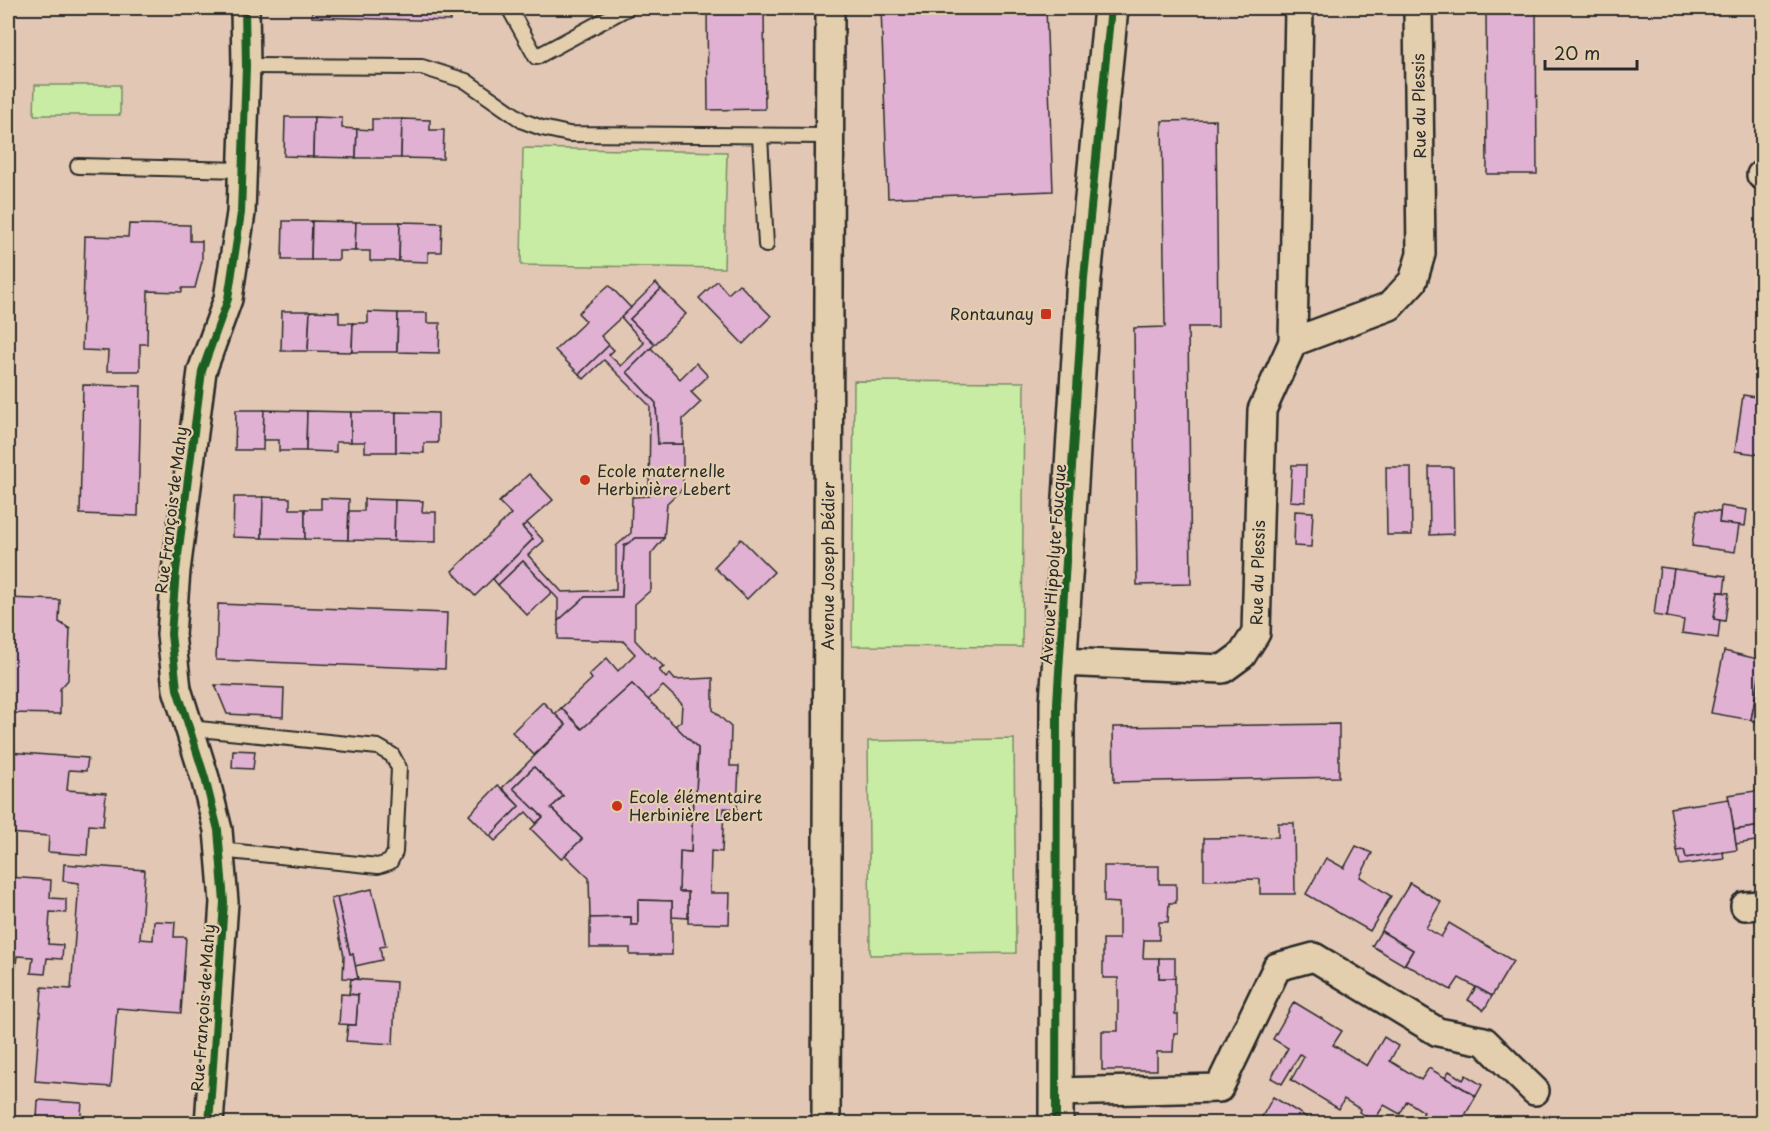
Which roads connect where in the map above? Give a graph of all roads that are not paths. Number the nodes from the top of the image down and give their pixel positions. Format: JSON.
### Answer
{"nodes":[{"id":1,"x":245,"y":8,"type":"edge"},
{"id":2,"x":509,"y":8,"type":"edge"},
{"id":3,"x":627,"y":8,"type":"edge"},
{"id":4,"x":830,"y":8,"type":"edge"},
{"id":5,"x":1111,"y":8,"type":"edge"},
{"id":6,"x":1299,"y":8,"type":"edge"},
{"id":7,"x":1418,"y":8,"type":"edge"},
{"id":8,"x":246,"y":66,"type":"junction"},
{"id":9,"x":760,"y":136,"type":"junction"},
{"id":10,"x":830,"y":136,"type":"junction"},
{"id":11,"x":78,"y":166,"type":"dead end"},
{"id":12,"x":242,"y":170,"type":"junction"},
{"id":13,"x":766,"y":245,"type":"dead end"},
{"id":14,"x":1293,"y":342,"type":"junction"},
{"id":15,"x":1060,"y":662,"type":"junction"},
{"id":16,"x":189,"y":728,"type":"junction"},
{"id":17,"x":219,"y":850,"type":"junction"},
{"id":18,"x":1535,"y":1091,"type":"dead end"},
{"id":19,"x":1056,"y":1108,"type":"edge"},
{"id":20,"x":209,"y":1124,"type":"edge"},
{"id":21,"x":826,"y":1124,"type":"edge"}],
"edges":[{"from":1,"to":8,"type":"street","name":"Rue François de Mahy"},
{"from":2,"to":3,"type":"lane"},
{"from":4,"to":10,"type":"street","name":"Avenue Joseph Bédier"},
{"from":5,"to":15,"type":"street","name":"Avenue Hippolyte Foucque"},
{"from":6,"to":14,"type":"street","name":"Rue du Plessis"},
{"from":7,"to":14,"type":"street","name":"Rue du Plessis"},
{"from":8,"to":9,"type":"lane"},
{"from":8,"to":12,"type":"street","name":"Rue François de Mahy"},
{"from":9,"to":10,"type":"lane"},
{"from":9,"to":13,"type":"lane"},
{"from":10,"to":21,"type":"street","name":"Avenue Joseph Bédier"},
{"from":11,"to":12,"type":"lane"},
{"from":12,"to":16,"type":"street","name":"Rue François de Mahy"},
{"from":14,"to":15,"type":"street","name":"Rue du Plessis"},
{"from":15,"to":19,"type":"street","name":"Avenue Hippolyte Foucque"},
{"from":16,"to":17,"type":"street","name":"Rue François de Mahy"},
{"from":16,"to":17,"type":"lane"},
{"from":17,"to":20,"type":"street","name":"Rue François de Mahy"},
{"from":18,"to":19,"type":"street"}]}
